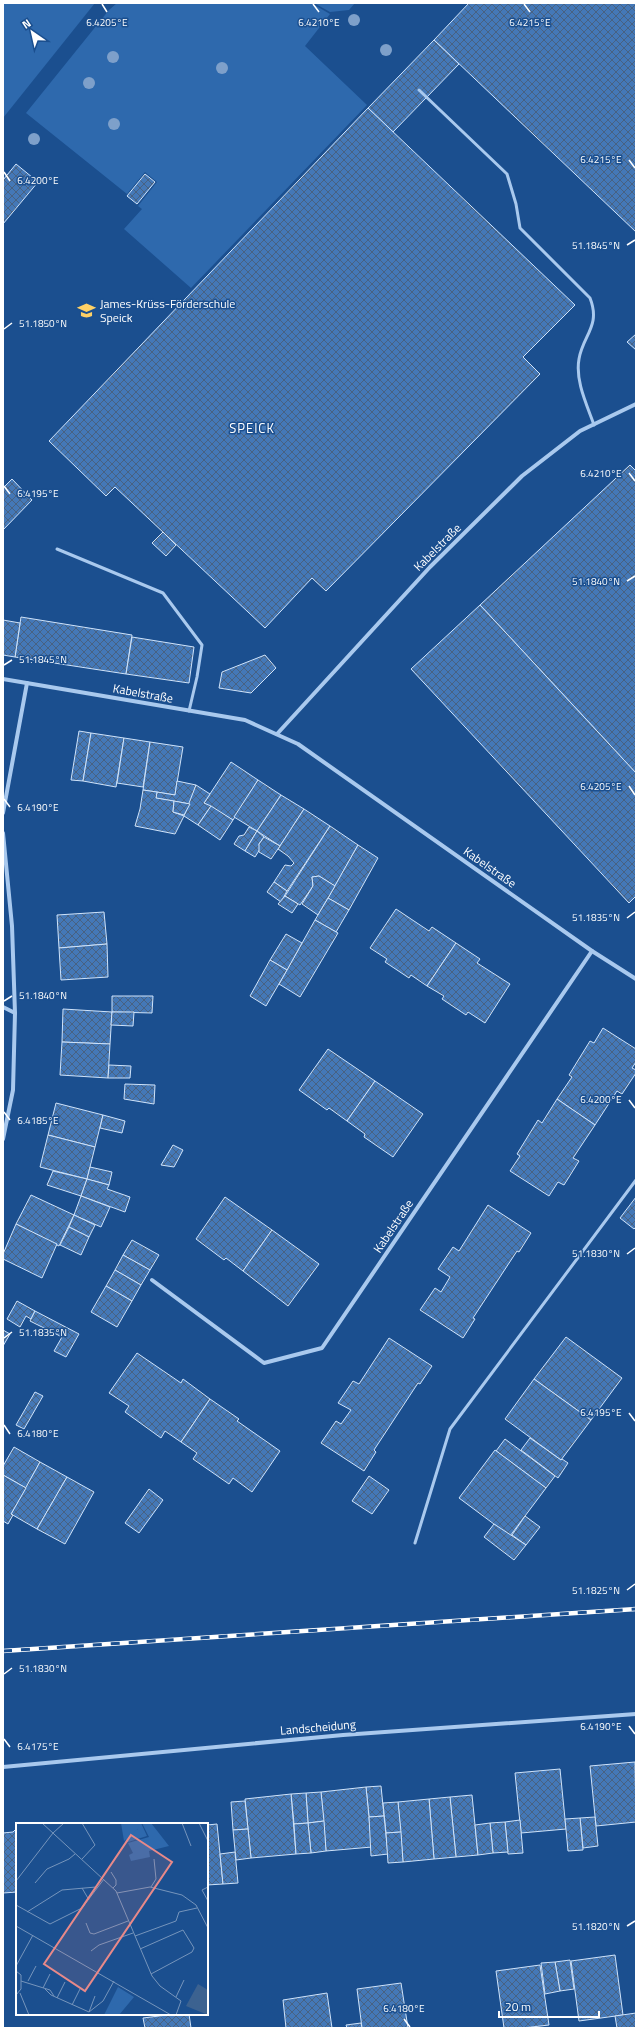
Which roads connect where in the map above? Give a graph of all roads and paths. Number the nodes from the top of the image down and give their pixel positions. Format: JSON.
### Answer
{"nodes":[{"id":1,"x":419,"y":90,"type":"dead end"},
{"id":2,"x":636,"y":404,"type":"edge"},
{"id":3,"x":594,"y":425,"type":"junction"},
{"id":4,"x":57,"y":549,"type":"dead end"},
{"id":5,"x":3,"y":679,"type":"edge"},
{"id":6,"x":27,"y":683,"type":"junction"},
{"id":7,"x":189,"y":711,"type":"junction"},
{"id":8,"x":276,"y":734,"type":"junction"},
{"id":9,"x":3,"y":813,"type":"edge"},
{"id":10,"x":3,"y":833,"type":"edge"},
{"id":11,"x":592,"y":951,"type":"junction"},
{"id":12,"x":636,"y":979,"type":"edge"},
{"id":13,"x":3,"y":1007,"type":"edge"},
{"id":14,"x":15,"y":1013,"type":"junction"},
{"id":15,"x":3,"y":1140,"type":"edge"},
{"id":16,"x":636,"y":1180,"type":"edge"},
{"id":17,"x":152,"y":1280,"type":"dead end"},
{"id":18,"x":415,"y":1543,"type":"dead end"},
{"id":19,"x":636,"y":1714,"type":"edge"},
{"id":20,"x":3,"y":1767,"type":"edge"}],
"edges":[{"from":1,"to":3,"type":"lane"},
{"from":2,"to":3,"type":"street","name":"Kabelstraße"},
{"from":3,"to":8,"type":"street","name":"Kabelstraße"},
{"from":4,"to":7,"type":"lane"},
{"from":5,"to":6,"type":"street","name":"Kabelstraße"},
{"from":6,"to":7,"type":"street","name":"Kabelstraße"},
{"from":6,"to":9,"type":"street"},
{"from":7,"to":8,"type":"street","name":"Kabelstraße"},
{"from":8,"to":11,"type":"street","name":"Kabelstraße"},
{"from":10,"to":14,"type":"street"},
{"from":11,"to":12,"type":"street","name":"Kabelstraße"},
{"from":11,"to":17,"type":"street","name":"Kabelstraße"},
{"from":13,"to":14,"type":"street"},
{"from":14,"to":15,"type":"street"},
{"from":16,"to":18,"type":"lane"},
{"from":19,"to":20,"type":"street","name":"Landscheidung"}]}
